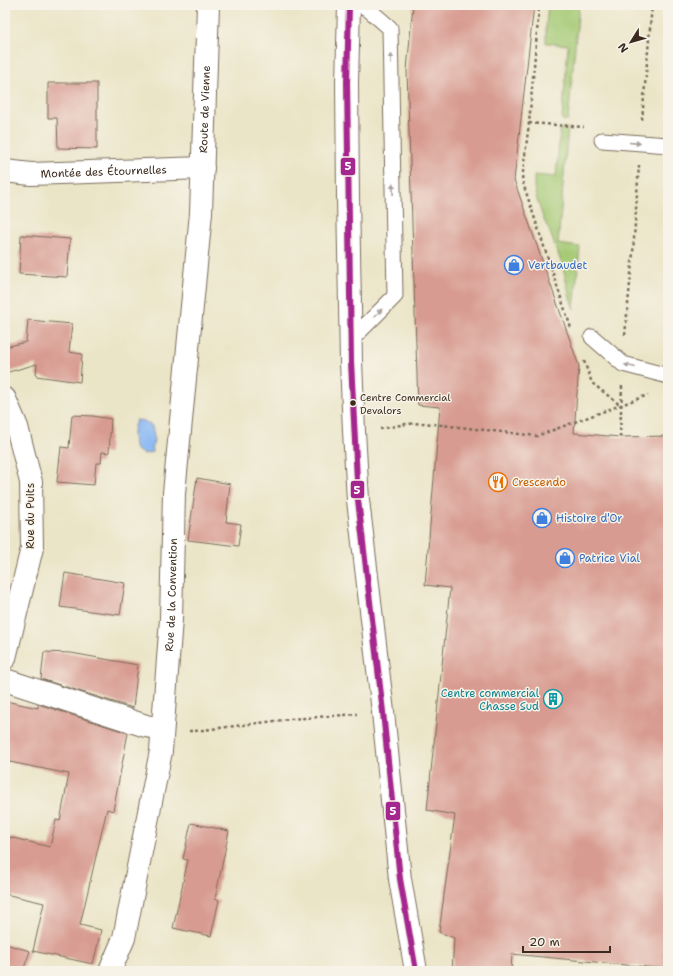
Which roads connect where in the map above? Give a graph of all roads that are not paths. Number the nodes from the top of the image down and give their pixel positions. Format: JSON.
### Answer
{"nodes":[{"id":1,"x":208,"y":5,"type":"edge"},
{"id":2,"x":349,"y":5,"type":"edge"},
{"id":3,"x":359,"y":5,"type":"edge"},
{"id":4,"x":602,"y":140,"type":"dead end"},
{"id":5,"x":668,"y":145,"type":"edge"},
{"id":6,"x":203,"y":168,"type":"junction"},
{"id":7,"x":5,"y":171,"type":"edge"},
{"id":8,"x":201,"y":213,"type":"joint"},
{"id":9,"x":592,"y":337,"type":"dead end"},
{"id":10,"x":351,"y":340,"type":"junction"},
{"id":11,"x":668,"y":376,"type":"edge"},
{"id":12,"x":5,"y":399,"type":"edge"},
{"id":13,"x":5,"y":658,"type":"edge"},
{"id":14,"x":5,"y":680,"type":"edge"},
{"id":15,"x":162,"y":729,"type":"junction"},
{"id":16,"x":110,"y":971,"type":"edge"},
{"id":17,"x":416,"y":971,"type":"edge"}],
"edges":[{"from":1,"to":6,"type":"street","name":"Route de Vienne"},
{"from":2,"to":10,"type":"street"},
{"from":10,"to":3,"type":"lane","one_way":true},
{"from":4,"to":5,"type":"lane","one_way":true},
{"from":6,"to":7,"type":"street","name":"Montée des Étournelles"},
{"from":6,"to":8,"type":"street","name":"Route de Vienne"},
{"from":8,"to":15,"type":"street","name":"Rue de la Convention"},
{"from":11,"to":9,"type":"lane","one_way":true},
{"from":10,"to":17,"type":"street"},
{"from":12,"to":13,"type":"street","name":"Rue du Puits"},
{"from":14,"to":15,"type":"street"},
{"from":15,"to":16,"type":"street","name":"Rue de la Convention"}]}
